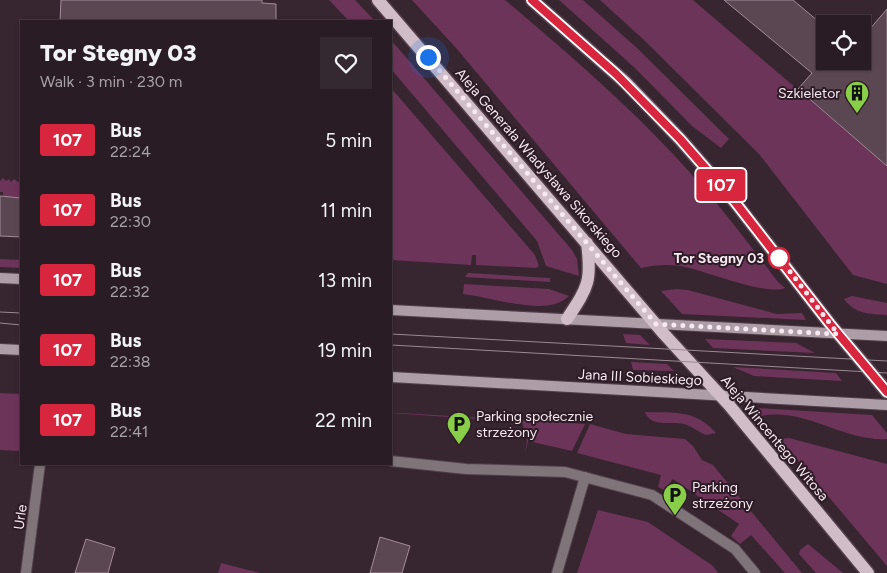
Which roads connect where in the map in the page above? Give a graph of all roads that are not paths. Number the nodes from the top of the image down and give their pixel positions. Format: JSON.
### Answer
{"nodes":[{"id":1,"x":378,"y":0,"type":"edge"},
{"id":2,"x":532,"y":0,"type":"edge"},
{"id":3,"x":587,"y":243,"type":"junction"},
{"id":4,"x":0,"y":278,"type":"edge"},
{"id":5,"x":20,"y":279,"type":"edge"},
{"id":6,"x":392,"y":310,"type":"edge"},
{"id":7,"x":567,"y":319,"type":"junction"},
{"id":8,"x":656,"y":324,"type":"junction"},
{"id":9,"x":838,"y":334,"type":"junction"},
{"id":10,"x":887,"y":336,"type":"edge"},
{"id":11,"x":0,"y":349,"type":"edge"},
{"id":12,"x":20,"y":350,"type":"edge"},
{"id":13,"x":392,"y":377,"type":"edge"},
{"id":14,"x":887,"y":392,"type":"edge"},
{"id":15,"x":720,"y":395,"type":"junction"},
{"id":16,"x":887,"y":405,"type":"edge"},
{"id":17,"x":392,"y":461,"type":"edge"},
{"id":18,"x":40,"y":465,"type":"edge"},
{"id":19,"x":585,"y":477,"type":"junction"},
{"id":20,"x":26,"y":573,"type":"edge"},
{"id":21,"x":557,"y":573,"type":"edge"},
{"id":22,"x":755,"y":573,"type":"edge"},
{"id":23,"x":868,"y":573,"type":"edge"}],
"edges":[{"from":1,"to":3,"type":"main road","name":"Aleja Generała Władysława Sikorskiego"},
{"from":2,"to":9,"type":"main road"},
{"from":3,"to":7,"type":"main road"},
{"from":3,"to":8,"type":"main road","name":"Aleja Generała Władysława Sikorskiego"},
{"from":4,"to":5,"type":"main road"},
{"from":6,"to":7,"type":"main road"},
{"from":7,"to":8,"type":"main road"},
{"from":8,"to":9,"type":"main road"},
{"from":8,"to":15,"type":"main road","name":"Aleja Wincentego Witosa"},
{"from":9,"to":10,"type":"main road"},
{"from":9,"to":14,"type":"main road"},
{"from":11,"to":12,"type":"main road"},
{"from":13,"to":15,"type":"main road","name":"Jana III Sobieskiego"},
{"from":15,"to":16,"type":"main road","name":"Jana III Sobieskiego"},
{"from":15,"to":23,"type":"main road","name":"Aleja Wincentego Witosa"},
{"from":17,"to":19,"type":"street"},
{"from":18,"to":20,"type":"street","name":"Urle"},
{"from":19,"to":21,"type":"street"},
{"from":19,"to":22,"type":"street"}]}
